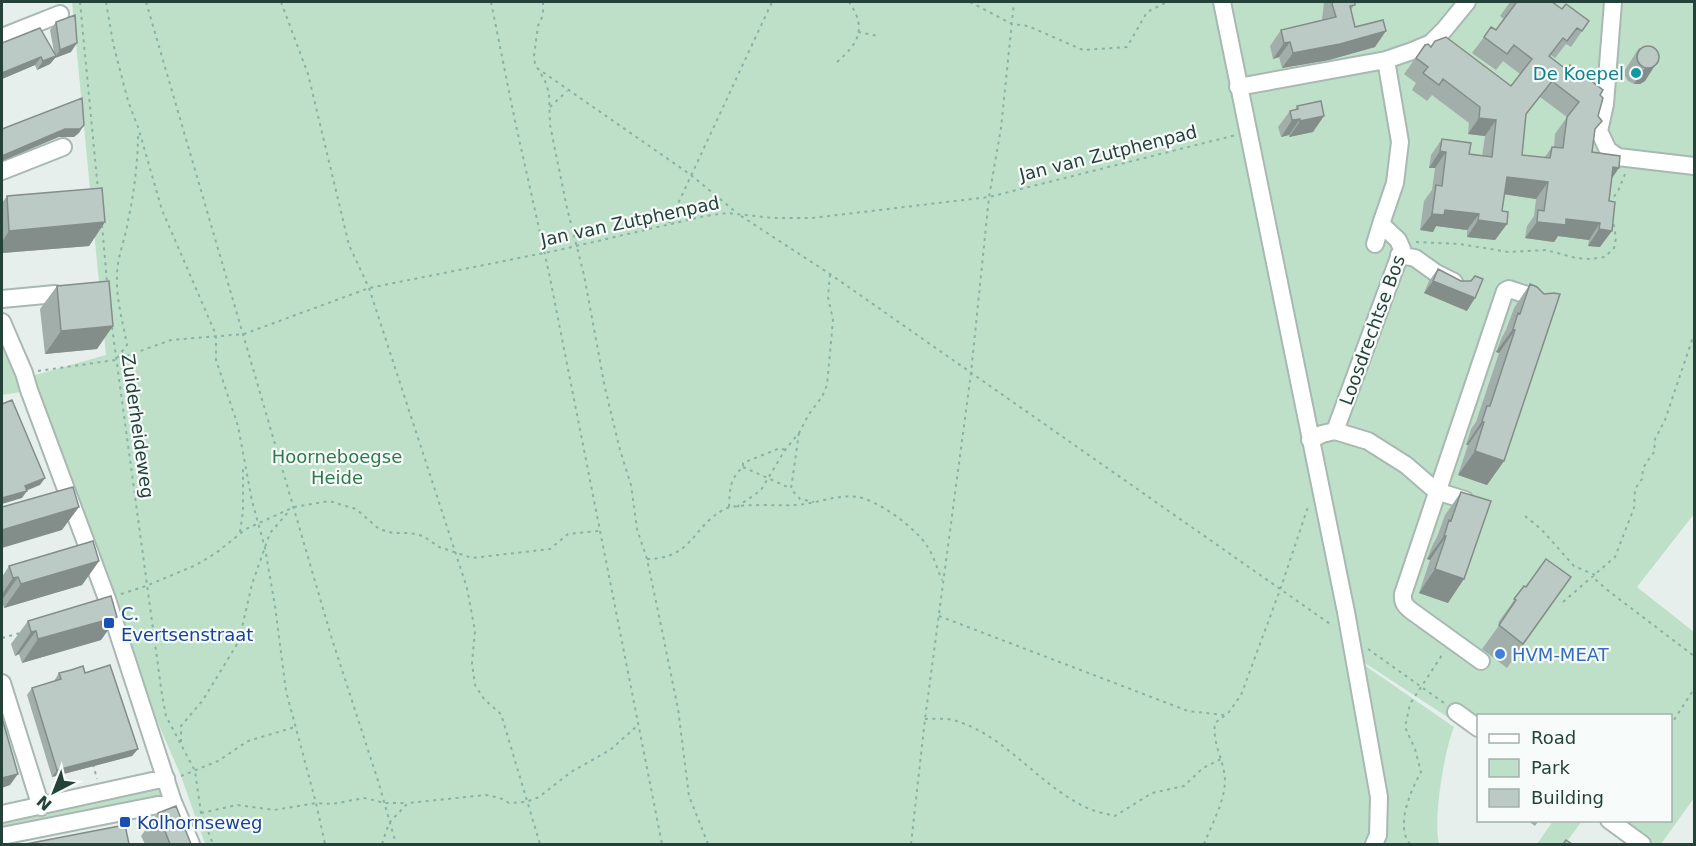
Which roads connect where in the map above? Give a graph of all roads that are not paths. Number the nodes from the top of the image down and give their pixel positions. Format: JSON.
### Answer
{"nodes":[{"id":1,"x":1222,"y":2,"type":"edge"},
{"id":2,"x":1467,"y":2,"type":"edge"},
{"id":3,"x":1613,"y":2,"type":"edge"},
{"id":4,"x":60,"y":15,"type":"dead end"},
{"id":5,"x":2,"y":37,"type":"edge"},
{"id":6,"x":1386,"y":60,"type":"junction"},
{"id":7,"x":1238,"y":87,"type":"junction"},
{"id":8,"x":63,"y":147,"type":"dead end"},
{"id":9,"x":1695,"y":166,"type":"edge"},
{"id":10,"x":2,"y":171,"type":"edge"},
{"id":11,"x":1381,"y":224,"type":"junction"},
{"id":12,"x":1374,"y":244,"type":"dead end"},
{"id":13,"x":1400,"y":252,"type":"junction"},
{"id":14,"x":1457,"y":284,"type":"edge"},
{"id":15,"x":55,"y":294,"type":"edge"},
{"id":16,"x":2,"y":299,"type":"edge"},
{"id":17,"x":1531,"y":308,"type":"edge"},
{"id":18,"x":2,"y":322,"type":"edge"},
{"id":19,"x":1335,"y":431,"type":"junction"},
{"id":20,"x":1310,"y":440,"type":"junction"},
{"id":21,"x":1436,"y":491,"type":"junction"},
{"id":22,"x":1465,"y":500,"type":"edge"},
{"id":23,"x":1481,"y":661,"type":"dead end"},
{"id":24,"x":2,"y":683,"type":"edge"},
{"id":25,"x":1456,"y":712,"type":"road end"},
{"id":26,"x":1477,"y":727,"type":"edge"},
{"id":27,"x":166,"y":778,"type":"junction"},
{"id":28,"x":173,"y":802,"type":"junction"},
{"id":29,"x":40,"y":807,"type":"junction"},
{"id":30,"x":2,"y":814,"type":"edge"},
{"id":31,"x":1612,"y":822,"type":"edge"},
{"id":32,"x":2,"y":836,"type":"edge"},
{"id":33,"x":191,"y":844,"type":"edge"},
{"id":34,"x":1374,"y":844,"type":"edge"},
{"id":35,"x":1642,"y":844,"type":"edge"}],
"edges":[{"from":1,"to":7,"type":"street"},
{"from":2,"to":6,"type":"street"},
{"from":3,"to":9,"type":"street"},
{"from":4,"to":5,"type":"street"},
{"from":6,"to":7,"type":"street"},
{"from":6,"to":11,"type":"street"},
{"from":7,"to":20,"type":"street"},
{"from":8,"to":10,"type":"street"},
{"from":11,"to":12,"type":"street"},
{"from":11,"to":13,"type":"street","name":"Loosdrechtse Bos"},
{"from":13,"to":14,"type":"street"},
{"from":13,"to":19,"type":"street","name":"Loosdrechtse Bos"},
{"from":15,"to":16,"type":"street"},
{"from":17,"to":21,"type":"street"},
{"from":18,"to":27,"type":"street"},
{"from":19,"to":20,"type":"street"},
{"from":19,"to":21,"type":"street"},
{"from":20,"to":34,"type":"street"},
{"from":21,"to":22,"type":"street"},
{"from":21,"to":23,"type":"street"},
{"from":24,"to":29,"type":"street"},
{"from":25,"to":26,"type":"street"},
{"from":27,"to":28,"type":"street"},
{"from":27,"to":29,"type":"street"},
{"from":28,"to":32,"type":"street"},
{"from":28,"to":33,"type":"street"},
{"from":29,"to":30,"type":"street"},
{"from":31,"to":35,"type":"street"}]}
